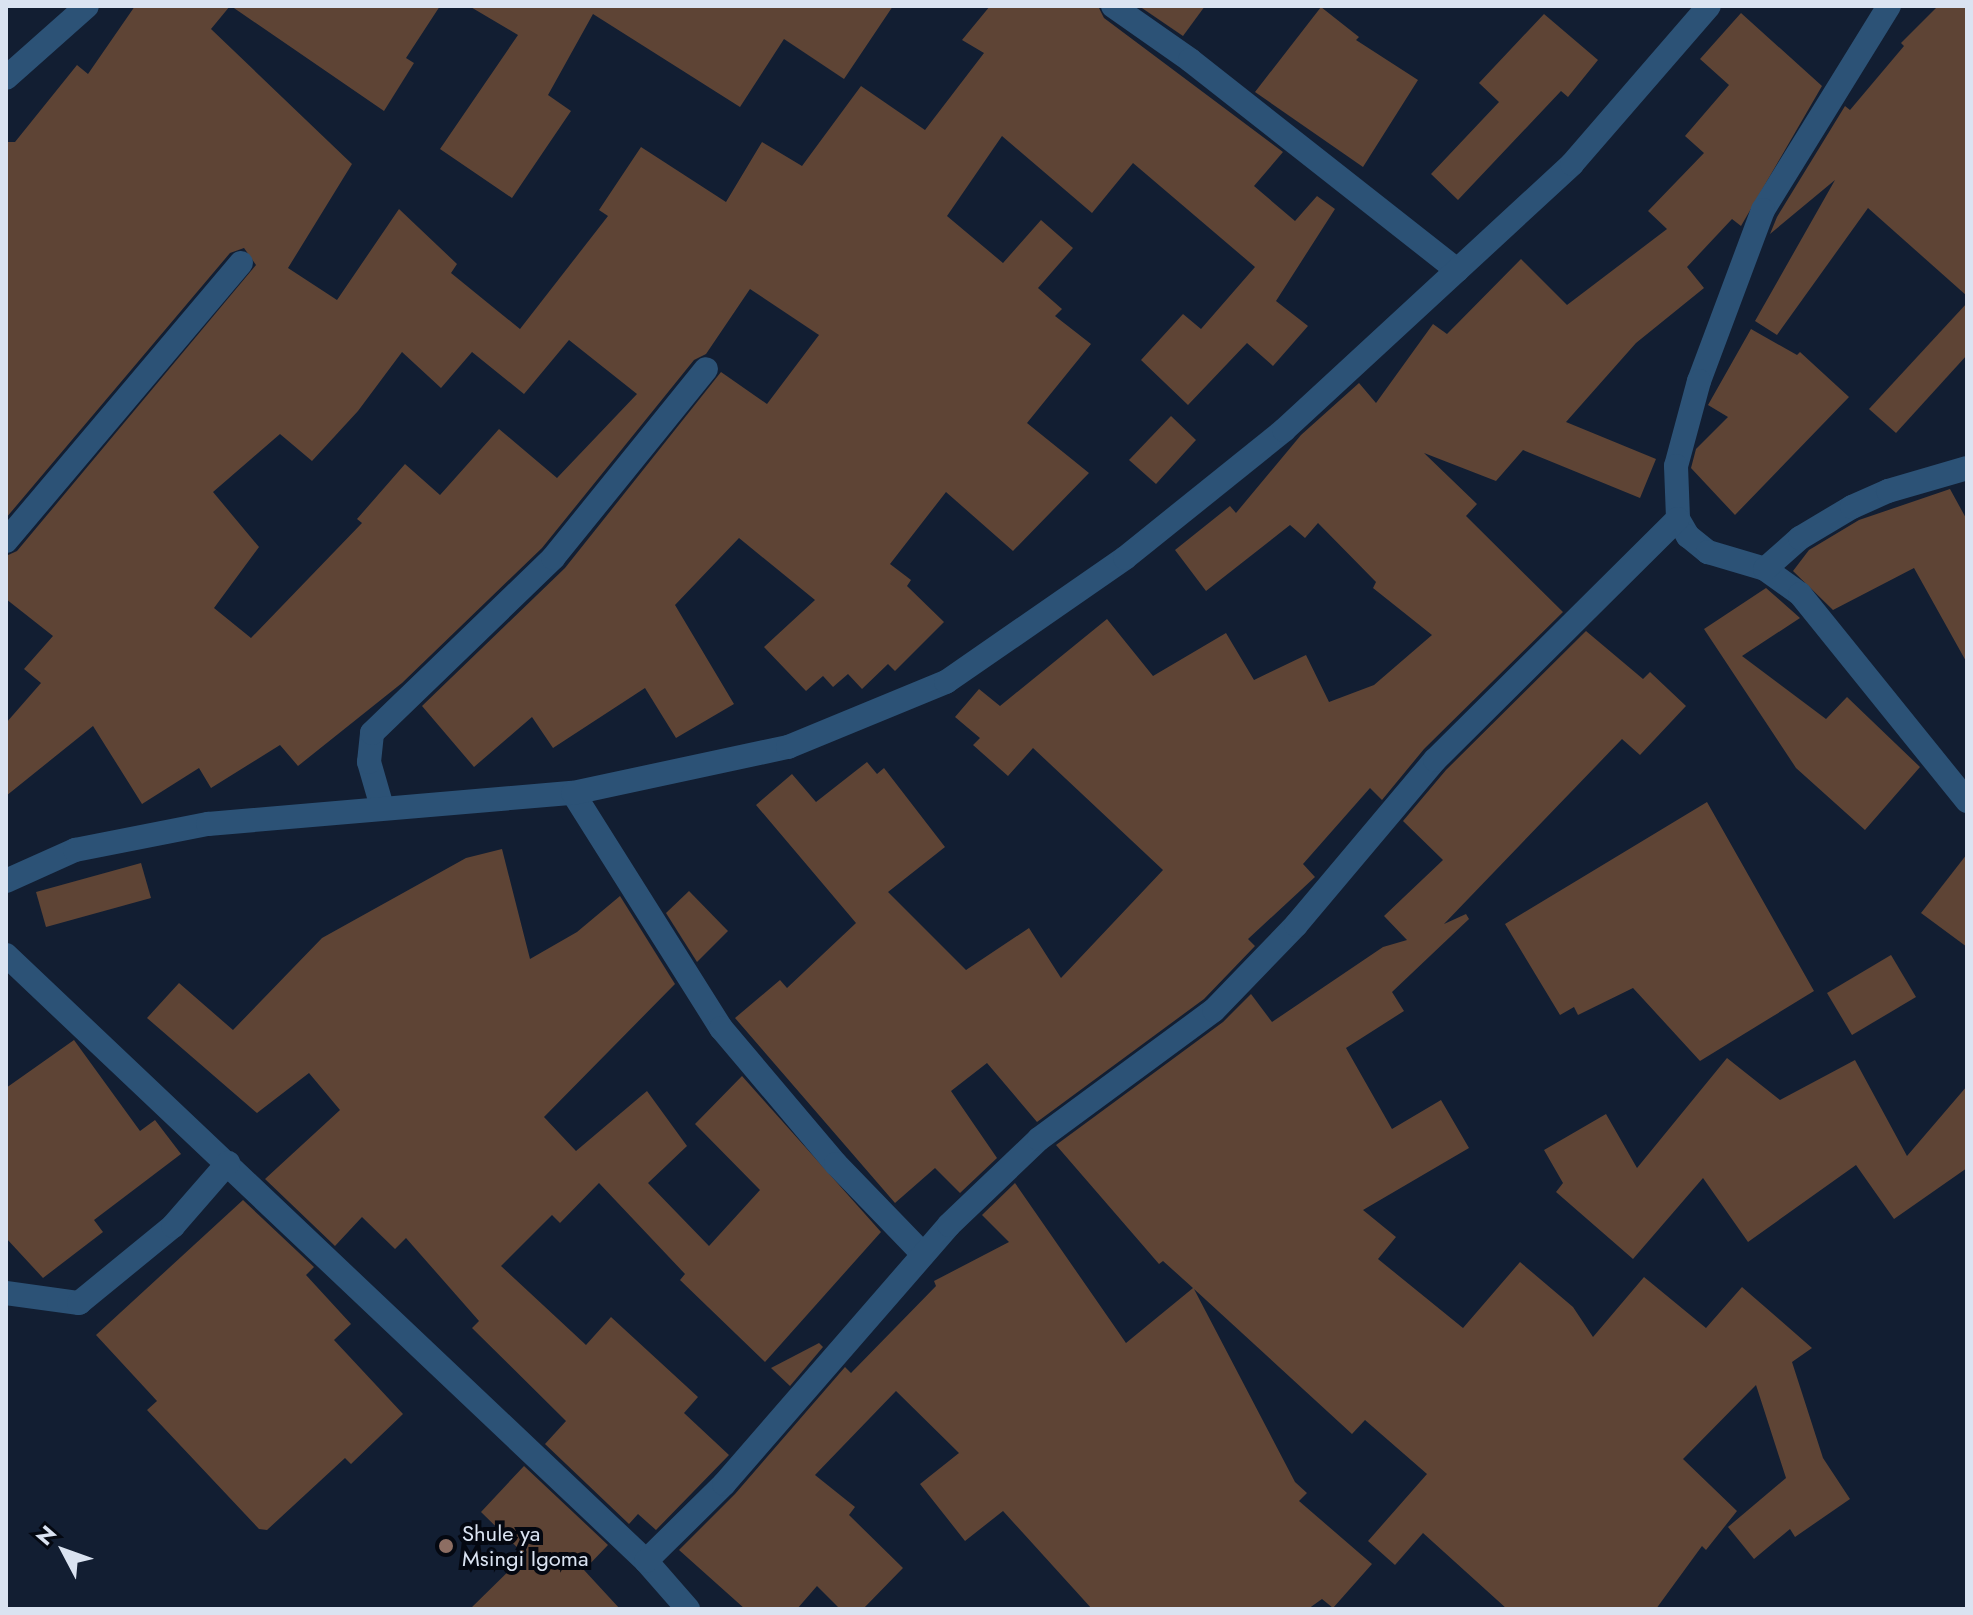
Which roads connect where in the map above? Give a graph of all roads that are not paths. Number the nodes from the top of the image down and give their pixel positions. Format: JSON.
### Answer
{"nodes":[{"id":1,"x":87,"y":6,"type":"edge"},
{"id":2,"x":1113,"y":6,"type":"edge"},
{"id":3,"x":1709,"y":6,"type":"edge"},
{"id":4,"x":1889,"y":6,"type":"edge"},
{"id":5,"x":6,"y":78,"type":"edge"},
{"id":6,"x":241,"y":263,"type":"dead end"},
{"id":7,"x":1457,"y":270,"type":"junction"},
{"id":8,"x":706,"y":369,"type":"dead end"},
{"id":9,"x":1967,"y":468,"type":"edge"},
{"id":10,"x":1678,"y":519,"type":"junction"},
{"id":11,"x":6,"y":541,"type":"edge"},
{"id":12,"x":1765,"y":569,"type":"junction"},
{"id":13,"x":573,"y":793,"type":"junction"},
{"id":14,"x":1967,"y":801,"type":"edge"},
{"id":15,"x":382,"y":807,"type":"junction"},
{"id":16,"x":6,"y":881,"type":"edge"},
{"id":17,"x":6,"y":955,"type":"edge"},
{"id":18,"x":228,"y":1163,"type":"junction"},
{"id":19,"x":923,"y":1254,"type":"junction"},
{"id":20,"x":6,"y":1293,"type":"edge"},
{"id":21,"x":646,"y":1561,"type":"junction"},
{"id":22,"x":688,"y":1609,"type":"edge"}],
"edges":[{"from":1,"to":5,"type":"street"},
{"from":2,"to":7,"type":"street"},
{"from":3,"to":7,"type":"street"},
{"from":4,"to":10,"type":"street"},
{"from":6,"to":11,"type":"street"},
{"from":7,"to":13,"type":"street"},
{"from":8,"to":15,"type":"street"},
{"from":9,"to":12,"type":"street"},
{"from":10,"to":12,"type":"street"},
{"from":10,"to":19,"type":"street"},
{"from":12,"to":14,"type":"street"},
{"from":13,"to":15,"type":"street"},
{"from":13,"to":19,"type":"street"},
{"from":15,"to":16,"type":"street"},
{"from":17,"to":18,"type":"street"},
{"from":18,"to":20,"type":"street"},
{"from":18,"to":21,"type":"street"},
{"from":19,"to":21,"type":"street"},
{"from":21,"to":22,"type":"street"}]}
